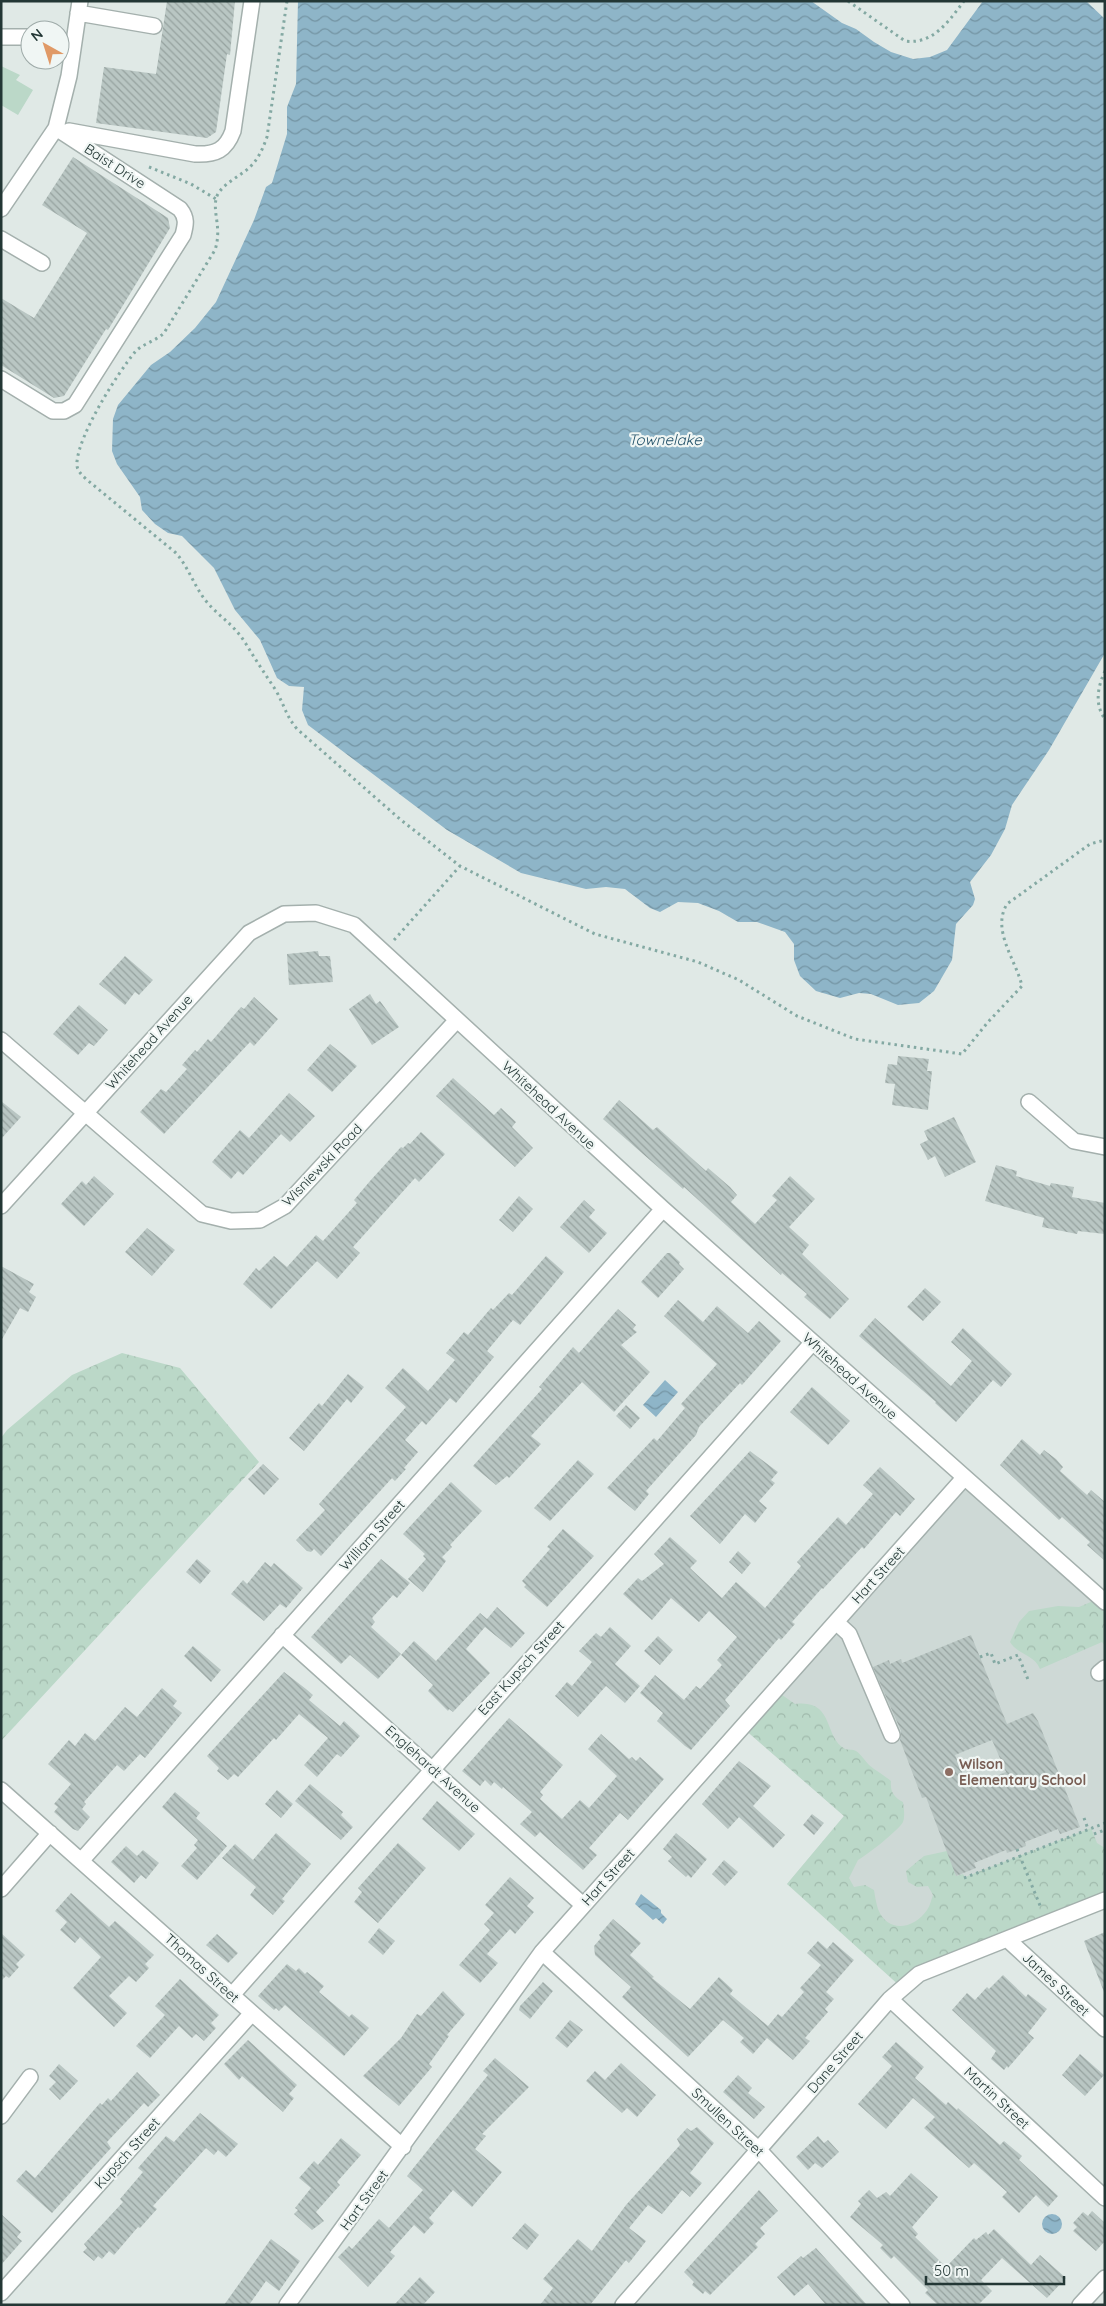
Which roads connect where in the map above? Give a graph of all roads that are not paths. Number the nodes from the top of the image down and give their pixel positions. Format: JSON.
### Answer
{"nodes":[{"id":1,"x":252,"y":1,"type":"edge"},
{"id":2,"x":79,"y":7,"type":"edge"},
{"id":3,"x":154,"y":26,"type":"dead end"},
{"id":4,"x":70,"y":31,"type":"edge"},
{"id":5,"x":1,"y":37,"type":"edge"},
{"id":6,"x":20,"y":37,"type":"edge"},
{"id":7,"x":68,"y":70,"type":"edge"},
{"id":8,"x":56,"y":128,"type":"junction"},
{"id":9,"x":1,"y":209,"type":"edge"},
{"id":10,"x":1,"y":238,"type":"edge"},
{"id":11,"x":42,"y":264,"type":"dead end"},
{"id":12,"x":1,"y":379,"type":"edge"},
{"id":13,"x":457,"y":1020,"type":"junction"},
{"id":14,"x":1,"y":1040,"type":"edge"},
{"id":15,"x":1029,"y":1102,"type":"dead end"},
{"id":16,"x":85,"y":1113,"type":"junction"},
{"id":17,"x":1105,"y":1147,"type":"edge"},
{"id":18,"x":1,"y":1206,"type":"edge"},
{"id":19,"x":663,"y":1210,"type":"junction"},
{"id":20,"x":812,"y":1343,"type":"junction"},
{"id":21,"x":964,"y":1478,"type":"junction"},
{"id":22,"x":1105,"y":1602,"type":"edge"},
{"id":23,"x":836,"y":1622,"type":"junction"},
{"id":24,"x":282,"y":1635,"type":"junction"},
{"id":25,"x":892,"y":1735,"type":"dead end"},
{"id":26,"x":432,"y":1768,"type":"junction"},
{"id":27,"x":1,"y":1790,"type":"edge"},
{"id":28,"x":50,"y":1833,"type":"junction"},
{"id":29,"x":81,"y":1861,"type":"junction"},
{"id":30,"x":1,"y":1889,"type":"edge"},
{"id":31,"x":1105,"y":1900,"type":"edge"},
{"id":32,"x":583,"y":1904,"type":"junction"},
{"id":33,"x":1007,"y":1939,"type":"junction"},
{"id":34,"x":542,"y":1952,"type":"junction"},
{"id":35,"x":232,"y":1995,"type":"junction"},
{"id":36,"x":890,"y":1999,"type":"junction"},
{"id":37,"x":252,"y":2013,"type":"junction"},
{"id":38,"x":1105,"y":2029,"type":"edge"},
{"id":39,"x":30,"y":2078,"type":"dead end"},
{"id":40,"x":1,"y":2116,"type":"edge"},
{"id":41,"x":403,"y":2147,"type":"junction"},
{"id":42,"x":758,"y":2149,"type":"junction"},
{"id":43,"x":1105,"y":2198,"type":"edge"},
{"id":44,"x":1105,"y":2278,"type":"edge"},
{"id":45,"x":1,"y":2294,"type":"edge"},
{"id":46,"x":1090,"y":2302,"type":"edge"},
{"id":47,"x":287,"y":2305,"type":"edge"},
{"id":48,"x":623,"y":2305,"type":"edge"},
{"id":49,"x":902,"y":2305,"type":"edge"}],
"edges":[{"from":1,"to":8,"type":"street","name":"Baist Drive"},
{"from":2,"to":3,"type":"street"},
{"from":2,"to":4,"type":"street"},
{"from":5,"to":6,"type":"street"},
{"from":7,"to":8,"type":"street"},
{"from":8,"to":9,"type":"street"},
{"from":8,"to":12,"type":"street","name":"Baist Drive"},
{"from":10,"to":11,"type":"street"},
{"from":13,"to":16,"type":"street","name":"Wisniewski Road"},
{"from":13,"to":16,"type":"street","name":"Whitehead Avenue"},
{"from":13,"to":19,"type":"street","name":"Whitehead Avenue"},
{"from":14,"to":16,"type":"street","name":"Wisniewski Road"},
{"from":15,"to":17,"type":"street"},
{"from":16,"to":18,"type":"street","name":"Whitehead Avenue"},
{"from":19,"to":20,"type":"street","name":"Whitehead Avenue"},
{"from":19,"to":24,"type":"street","name":"William Street"},
{"from":20,"to":21,"type":"street","name":"Whitehead Avenue"},
{"from":20,"to":26,"type":"street","name":"East Kupsch Street"},
{"from":21,"to":22,"type":"street","name":"Whitehead Avenue"},
{"from":21,"to":23,"type":"street","name":"Hart Street"},
{"from":23,"to":25,"type":"street"},
{"from":23,"to":32,"type":"street","name":"Hart Street"},
{"from":24,"to":26,"type":"street","name":"Englehardt Avenue"},
{"from":24,"to":29,"type":"street","name":"William Street"},
{"from":26,"to":32,"type":"street","name":"Englehardt Avenue"},
{"from":26,"to":35,"type":"street","name":"East Kupsch Street"},
{"from":27,"to":28,"type":"street","name":"Thomas Street"},
{"from":28,"to":29,"type":"street","name":"Thomas Street"},
{"from":28,"to":30,"type":"street"},
{"from":29,"to":35,"type":"street","name":"Thomas Street"},
{"from":31,"to":33,"type":"street","name":"Dane Street"},
{"from":32,"to":34,"type":"street","name":"Hart Street"},
{"from":33,"to":36,"type":"street","name":"Dane Street"},
{"from":33,"to":38,"type":"street","name":"James Street"},
{"from":34,"to":41,"type":"street","name":"Hart Street"},
{"from":34,"to":42,"type":"street","name":"Smullen Street"},
{"from":35,"to":37,"type":"street","name":"Thomas Street"},
{"from":36,"to":42,"type":"street","name":"Dane Street"},
{"from":36,"to":43,"type":"street","name":"Martin Street"},
{"from":37,"to":41,"type":"street","name":"Thomas Street"},
{"from":37,"to":45,"type":"street","name":"Kupsch Street"},
{"from":39,"to":40,"type":"street"},
{"from":41,"to":47,"type":"street","name":"Hart Street"},
{"from":42,"to":48,"type":"street","name":"Dane Street"},
{"from":42,"to":49,"type":"street","name":"Smullen Street"},
{"from":44,"to":46,"type":"street"}]}
